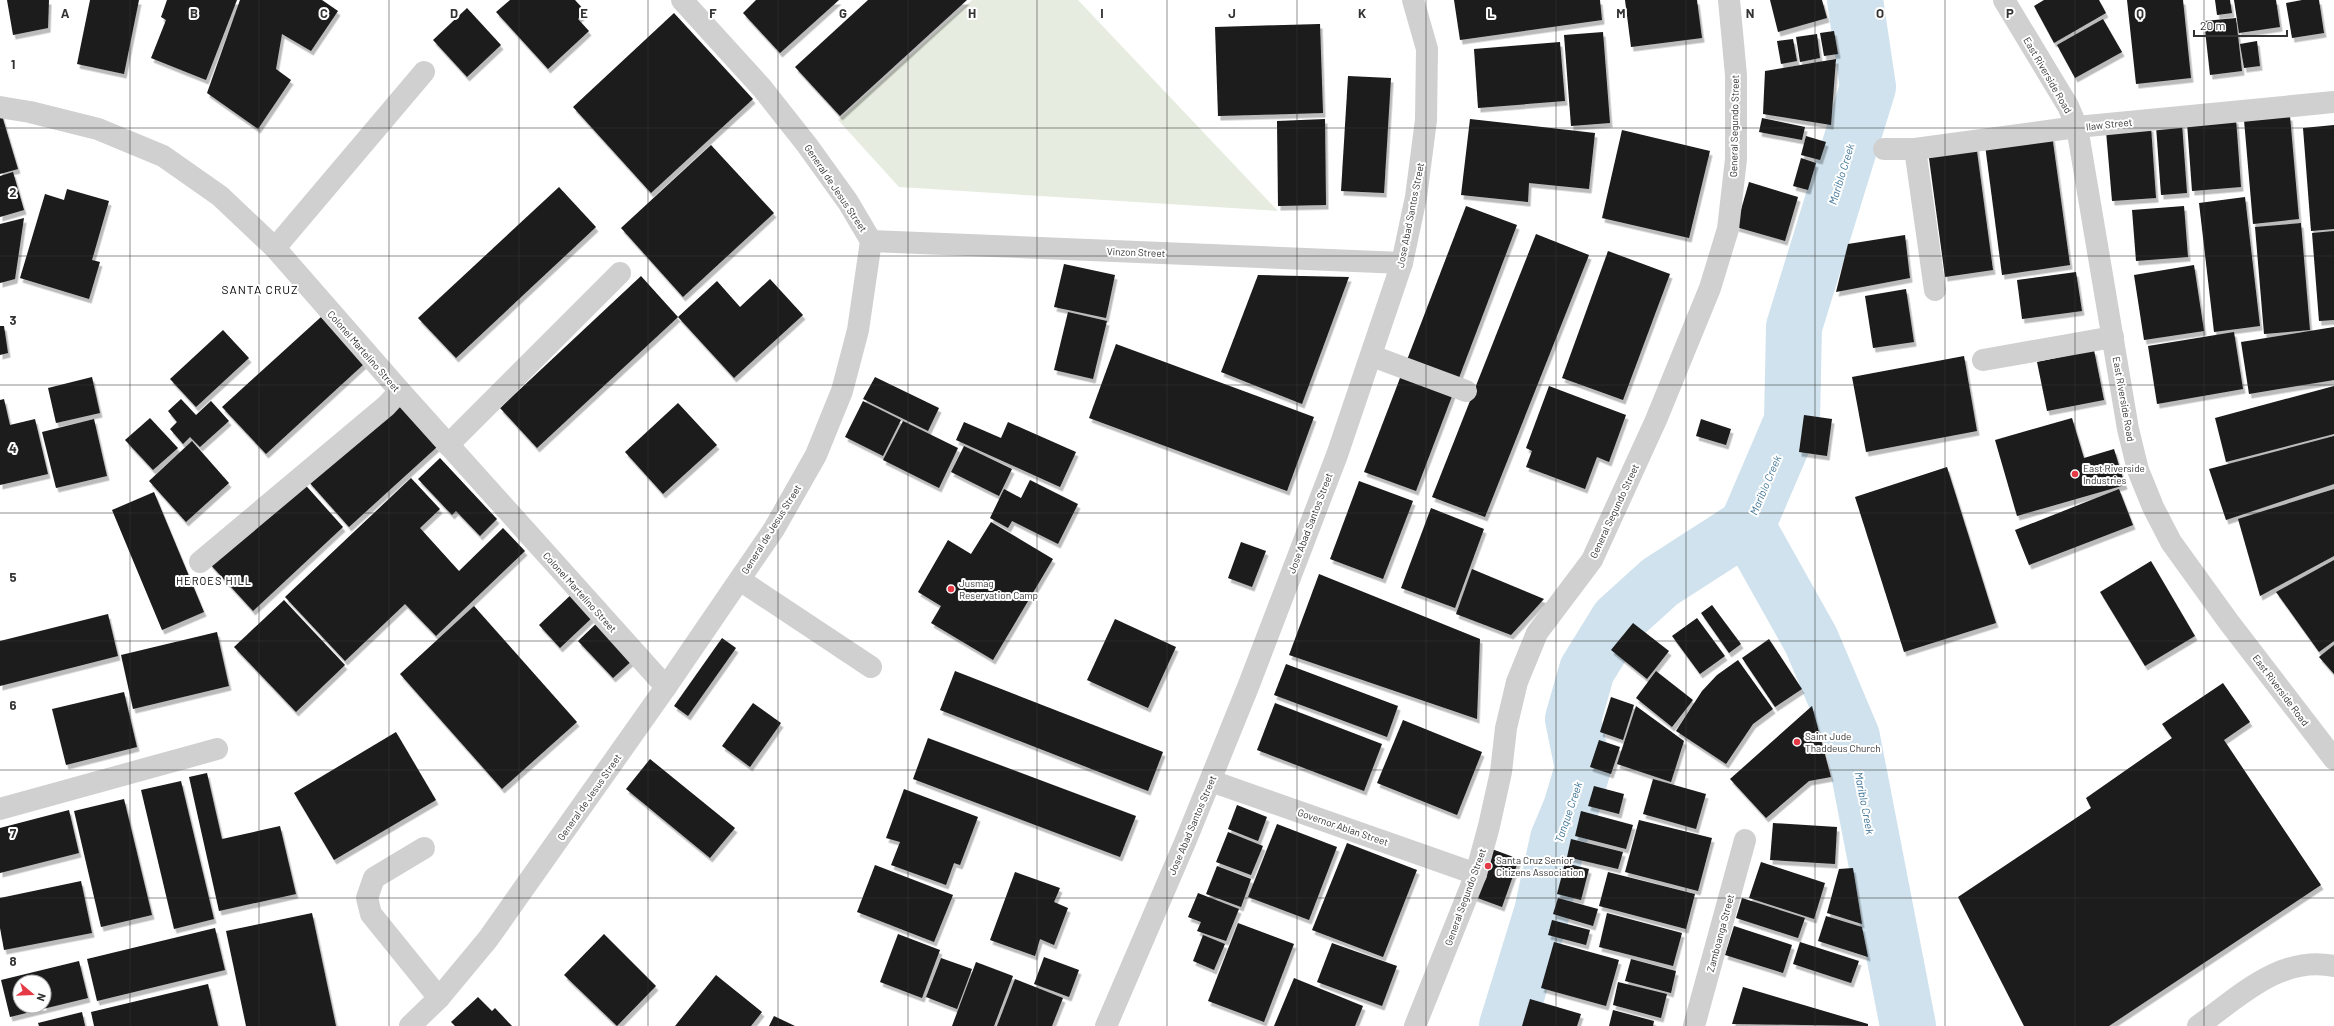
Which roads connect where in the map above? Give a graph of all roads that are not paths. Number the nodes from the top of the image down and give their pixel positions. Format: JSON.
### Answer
{"nodes":[{"id":1,"x":682,"y":0,"type":"edge"},
{"id":2,"x":1413,"y":0,"type":"edge"},
{"id":3,"x":1729,"y":0,"type":"edge"},
{"id":4,"x":2004,"y":0,"type":"edge"},
{"id":5,"x":424,"y":72,"type":"dead end"},
{"id":6,"x":2334,"y":102,"type":"edge"},
{"id":7,"x":0,"y":107,"type":"edge"},
{"id":8,"x":2077,"y":127,"type":"junction"},
{"id":9,"x":1884,"y":149,"type":"dead end"},
{"id":10,"x":1915,"y":149,"type":"junction"},
{"id":11,"x":871,"y":241,"type":"junction"},
{"id":12,"x":275,"y":248,"type":"junction"},
{"id":13,"x":1402,"y":263,"type":"junction"},
{"id":14,"x":620,"y":273,"type":"dead end"},
{"id":15,"x":1935,"y":290,"type":"dead end"},
{"id":16,"x":2113,"y":337,"type":"junction"},
{"id":17,"x":1372,"y":356,"type":"junction"},
{"id":18,"x":1983,"y":360,"type":"dead end"},
{"id":19,"x":400,"y":391,"type":"junction"},
{"id":20,"x":1466,"y":391,"type":"dead end"},
{"id":21,"x":448,"y":445,"type":"junction"},
{"id":22,"x":200,"y":562,"type":"dead end"},
{"id":23,"x":740,"y":580,"type":"junction"},
{"id":24,"x":870,"y":667,"type":"dead end"},
{"id":25,"x":666,"y":687,"type":"junction"},
{"id":26,"x":217,"y":749,"type":"dead end"},
{"id":27,"x":2334,"y":759,"type":"edge"},
{"id":28,"x":1211,"y":781,"type":"junction"},
{"id":29,"x":0,"y":809,"type":"edge"},
{"id":30,"x":1745,"y":840,"type":"dead end"},
{"id":31,"x":424,"y":848,"type":"dead end"},
{"id":32,"x":1476,"y":874,"type":"junction"},
{"id":33,"x":2334,"y":966,"type":"edge"},
{"id":34,"x":439,"y":998,"type":"junction"},
{"id":35,"x":410,"y":1026,"type":"edge"},
{"id":36,"x":1106,"y":1026,"type":"edge"},
{"id":37,"x":1415,"y":1026,"type":"edge"},
{"id":38,"x":1694,"y":1026,"type":"edge"},
{"id":39,"x":2198,"y":1026,"type":"edge"}],
"edges":[{"from":1,"to":11,"type":"street","name":"General de Jesus Street"},
{"from":2,"to":13,"type":"street","name":"Jose Abad Santos Street"},
{"from":3,"to":32,"type":"street","name":"General Segundo Street"},
{"from":4,"to":8,"type":"street","name":"East Riverside Road"},
{"from":5,"to":12,"type":"street"},
{"from":6,"to":8,"type":"street","name":"Ilaw Street"},
{"from":7,"to":12,"type":"street","name":"Colonel Martelino Street"},
{"from":8,"to":10,"type":"street","name":"Ilaw Street"},
{"from":8,"to":16,"type":"street","name":"East Riverside Road"},
{"from":9,"to":10,"type":"street","name":"Ilaw Street"},
{"from":10,"to":15,"type":"street"},
{"from":11,"to":13,"type":"street","name":"Vinzon Street"},
{"from":11,"to":23,"type":"street","name":"General de Jesus Street"},
{"from":12,"to":19,"type":"street","name":"Colonel Martelino Street"},
{"from":13,"to":17,"type":"street","name":"Jose Abad Santos Street"},
{"from":14,"to":21,"type":"street"},
{"from":16,"to":18,"type":"street"},
{"from":16,"to":27,"type":"street","name":"East Riverside Road"},
{"from":17,"to":20,"type":"street"},
{"from":17,"to":28,"type":"street","name":"Jose Abad Santos Street"},
{"from":19,"to":21,"type":"street","name":"Colonel Martelino Street"},
{"from":19,"to":22,"type":"street"},
{"from":21,"to":25,"type":"street","name":"Colonel Martelino Street"},
{"from":23,"to":24,"type":"street"},
{"from":23,"to":25,"type":"street","name":"General de Jesus Street"},
{"from":25,"to":34,"type":"street","name":"General de Jesus Street"},
{"from":26,"to":29,"type":"street"},
{"from":28,"to":32,"type":"street","name":"Governor Ablan Street"},
{"from":28,"to":36,"type":"street","name":"Jose Abad Santos Street"},
{"from":30,"to":38,"type":"street","name":"Zamboanga Street"},
{"from":31,"to":34,"type":"street"},
{"from":32,"to":37,"type":"street","name":"General Segundo Street"},
{"from":33,"to":39,"type":"street"},
{"from":34,"to":35,"type":"street","name":"General de Jesus Street"}]}
